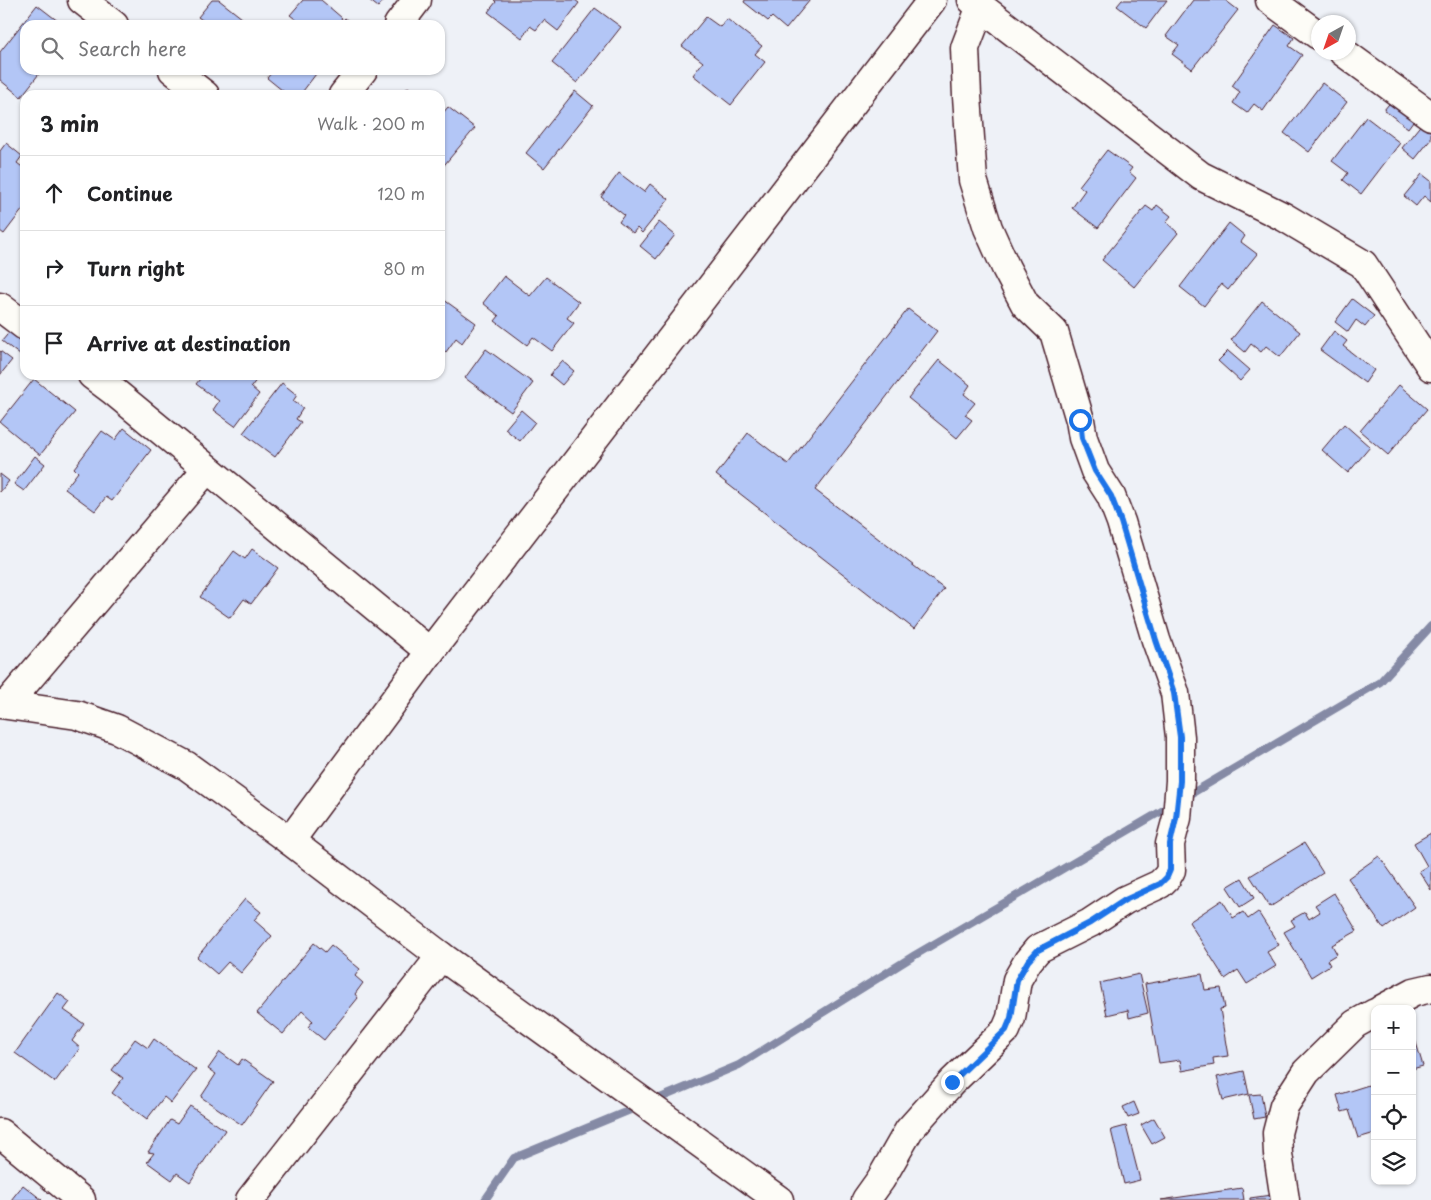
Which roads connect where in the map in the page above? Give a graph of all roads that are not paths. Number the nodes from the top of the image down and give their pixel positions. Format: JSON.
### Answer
{"nodes":[{"id":1,"x":82,"y":0,"type":"edge"},
{"id":2,"x":417,"y":0,"type":"edge"},
{"id":3,"x":932,"y":0,"type":"edge"},
{"id":4,"x":1270,"y":0,"type":"edge"},
{"id":5,"x":976,"y":3,"type":"edge"},
{"id":6,"x":108,"y":20,"type":"edge"},
{"id":7,"x":402,"y":20,"type":"edge"},
{"id":8,"x":1311,"y":30,"type":"edge"},
{"id":9,"x":1354,"y":60,"type":"edge"},
{"id":10,"x":179,"y":75,"type":"edge"},
{"id":11,"x":359,"y":75,"type":"edge"},
{"id":12,"x":199,"y":90,"type":"edge"},
{"id":13,"x":347,"y":90,"type":"edge"},
{"id":14,"x":1431,"y":116,"type":"edge"},
{"id":15,"x":0,"y":307,"type":"edge"},
{"id":16,"x":20,"y":322,"type":"edge"},
{"id":17,"x":1431,"y":367,"type":"edge"},
{"id":18,"x":110,"y":380,"type":"edge"},
{"id":19,"x":206,"y":469,"type":"junction"},
{"id":20,"x":430,"y":652,"type":"junction"},
{"id":21,"x":3,"y":704,"type":"edge"},
{"id":22,"x":290,"y":841,"type":"junction"},
{"id":23,"x":441,"y":956,"type":"junction"},
{"id":24,"x":1431,"y":988,"type":"edge"},
{"id":25,"x":1390,"y":1005,"type":"edge"},
{"id":26,"x":1371,"y":1015,"type":"edge"},
{"id":27,"x":0,"y":1134,"type":"edge"},
{"id":28,"x":81,"y":1200,"type":"edge"},
{"id":29,"x":250,"y":1200,"type":"edge"},
{"id":30,"x":779,"y":1200,"type":"edge"},
{"id":31,"x":866,"y":1200,"type":"edge"},
{"id":32,"x":1285,"y":1200,"type":"edge"}],
"edges":[{"from":1,"to":6,"type":"street"},
{"from":2,"to":7,"type":"street"},
{"from":3,"to":20,"type":"street"},
{"from":4,"to":8,"type":"street"},
{"from":5,"to":17,"type":"street"},
{"from":5,"to":31,"type":"street"},
{"from":9,"to":14,"type":"street"},
{"from":10,"to":12,"type":"street"},
{"from":11,"to":13,"type":"street"},
{"from":15,"to":16,"type":"street"},
{"from":18,"to":19,"type":"street"},
{"from":19,"to":20,"type":"street"},
{"from":19,"to":21,"type":"street"},
{"from":20,"to":22,"type":"street"},
{"from":21,"to":22,"type":"street"},
{"from":22,"to":23,"type":"street"},
{"from":23,"to":29,"type":"street"},
{"from":23,"to":30,"type":"street"},
{"from":24,"to":25,"type":"street"},
{"from":26,"to":32,"type":"street"},
{"from":27,"to":28,"type":"street"}]}
